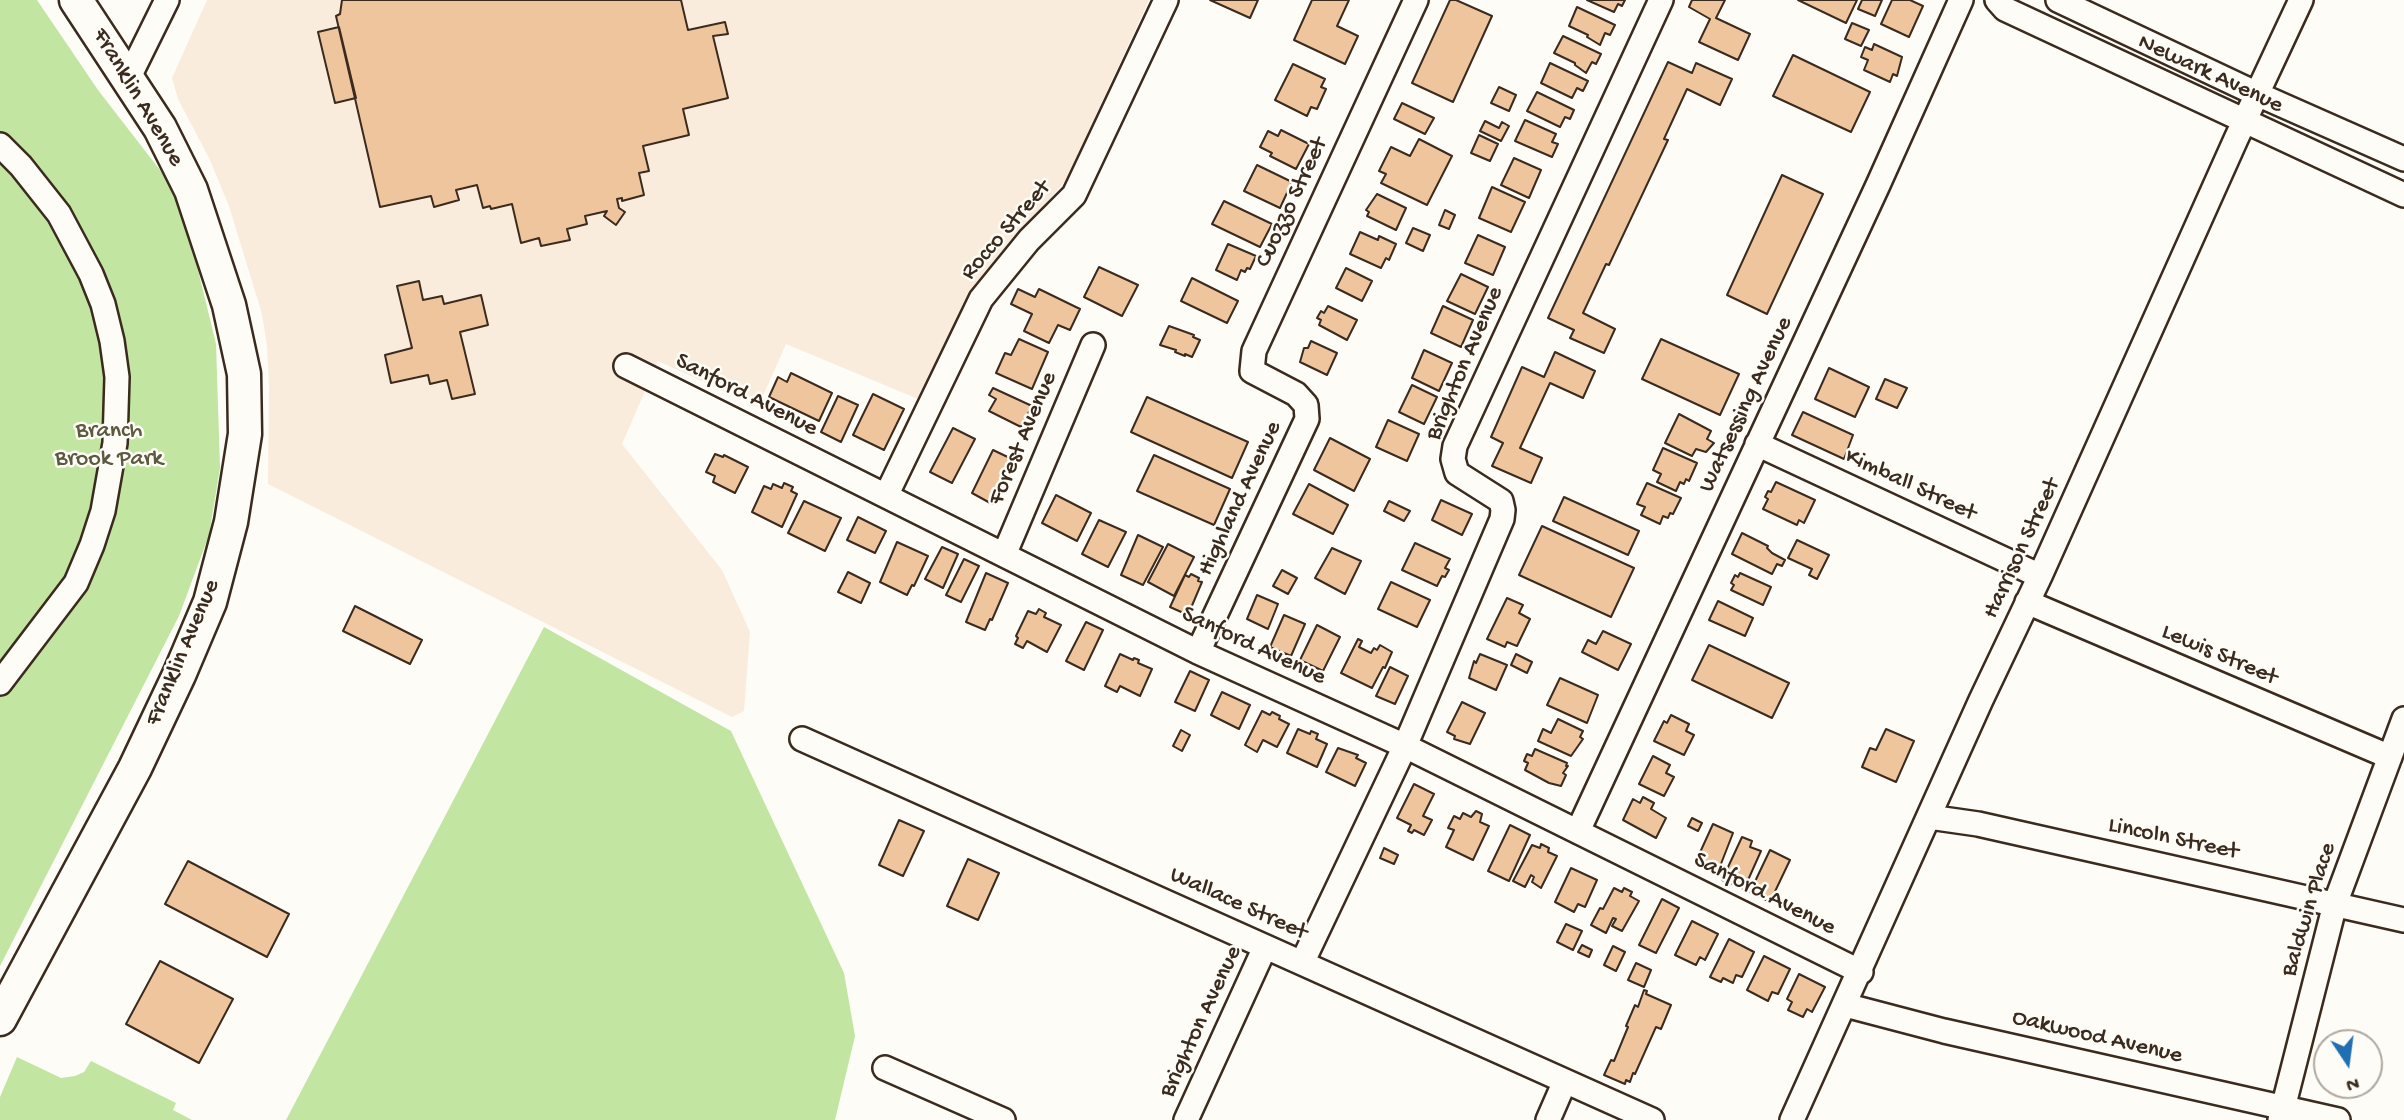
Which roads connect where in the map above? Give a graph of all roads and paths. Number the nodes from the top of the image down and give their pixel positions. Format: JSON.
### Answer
{"nodes":[{"id":1,"x":76,"y":0,"type":"edge"},
{"id":2,"x":167,"y":0,"type":"edge"},
{"id":3,"x":1166,"y":0,"type":"edge"},
{"id":4,"x":1416,"y":0,"type":"edge"},
{"id":5,"x":1661,"y":0,"type":"edge"},
{"id":6,"x":1961,"y":0,"type":"edge"},
{"id":7,"x":1997,"y":0,"type":"edge"},
{"id":8,"x":2058,"y":0,"type":"edge"},
{"id":9,"x":2301,"y":0,"type":"edge"},
{"id":10,"x":128,"y":79,"type":"junction"},
{"id":11,"x":2257,"y":94,"type":"junction"},
{"id":12,"x":2245,"y":120,"type":"junction"},
{"id":13,"x":0,"y":145,"type":"edge"},
{"id":14,"x":2404,"y":159,"type":"edge"},
{"id":15,"x":2404,"y":195,"type":"edge"},
{"id":16,"x":1093,"y":345,"type":"dead end"},
{"id":17,"x":626,"y":366,"type":"dead end"},
{"id":18,"x":1306,"y":405,"type":"joint"},
{"id":19,"x":1757,"y":444,"type":"junction"},
{"id":20,"x":886,"y":496,"type":"junction"},
{"id":21,"x":1004,"y":555,"type":"junction"},
{"id":22,"x":2040,"y":576,"type":"junction"},
{"id":23,"x":2027,"y":602,"type":"junction"},
{"id":24,"x":1198,"y":652,"type":"junction"},
{"id":25,"x":0,"y":683,"type":"edge"},
{"id":26,"x":2404,"y":721,"type":"edge"},
{"id":27,"x":802,"y":738,"type":"dead end"},
{"id":28,"x":1405,"y":746,"type":"junction"},
{"id":29,"x":2390,"y":758,"type":"junction"},
{"id":30,"x":1929,"y":817,"type":"junction"},
{"id":31,"x":1578,"y":831,"type":"junction"},
{"id":32,"x":2335,"y":904,"type":"junction"},
{"id":33,"x":2404,"y":920,"type":"edge"},
{"id":34,"x":1265,"y":947,"type":"junction"},
{"id":35,"x":1302,"y":963,"type":"junction"},
{"id":36,"x":1861,"y":972,"type":"junction"},
{"id":37,"x":1845,"y":1005,"type":"junction"},
{"id":38,"x":0,"y":1018,"type":"edge"},
{"id":39,"x":885,"y":1068,"type":"dead end"},
{"id":40,"x":1565,"y":1081,"type":"junction"},
{"id":41,"x":2282,"y":1113,"type":"edge"},
{"id":42,"x":1003,"y":1120,"type":"edge"},
{"id":43,"x":1186,"y":1120,"type":"edge"},
{"id":44,"x":1548,"y":1120,"type":"edge"},
{"id":45,"x":1652,"y":1120,"type":"edge"},
{"id":46,"x":1792,"y":1120,"type":"edge"},
{"id":47,"x":2338,"y":1120,"type":"edge"}],
"edges":[{"from":1,"to":10,"type":"main road","name":"Franklin Avenue"},
{"from":2,"to":10,"type":"street"},
{"from":3,"to":20,"type":"street","name":"Rocco Street"},
{"from":4,"to":18,"type":"street","name":"Cuozzo Street"},
{"from":5,"to":28,"type":"street","name":"Brighton Avenue"},
{"from":6,"to":19,"type":"street","name":"Watsessing Avenue"},
{"from":7,"to":12,"type":"street","name":"Newark Avenue"},
{"from":8,"to":11,"type":"street","name":"Newark Avenue"},
{"from":9,"to":11,"type":"street","name":"Harrison Street"},
{"from":10,"to":38,"type":"main road","name":"Franklin Avenue"},
{"from":11,"to":12,"type":"street","name":"Harrison Street"},
{"from":11,"to":14,"type":"street","name":"Newark Avenue"},
{"from":12,"to":15,"type":"street","name":"Newark Avenue"},
{"from":12,"to":22,"type":"street","name":"Harrison Street"},
{"from":13,"to":25,"type":"street"},
{"from":16,"to":21,"type":"street","name":"Forest Avenue"},
{"from":17,"to":20,"type":"street","name":"Sanford Avenue"},
{"from":18,"to":24,"type":"street","name":"Highland Avenue"},
{"from":19,"to":22,"type":"street","name":"Kimball Street"},
{"from":19,"to":31,"type":"street","name":"Watsessing Avenue"},
{"from":20,"to":21,"type":"street","name":"Sanford Avenue"},
{"from":21,"to":24,"type":"street","name":"Sanford Avenue"},
{"from":22,"to":23,"type":"street","name":"Harrison Street"},
{"from":23,"to":29,"type":"street","name":"Lewis Street"},
{"from":23,"to":30,"type":"street","name":"Harrison Street"},
{"from":24,"to":28,"type":"street","name":"Sanford Avenue"},
{"from":26,"to":29,"type":"street","name":"Baldwin Place"},
{"from":27,"to":34,"type":"street","name":"Wallace Street"},
{"from":28,"to":31,"type":"street","name":"Sanford Avenue"},
{"from":28,"to":35,"type":"street","name":"Brighton Avenue"},
{"from":29,"to":32,"type":"street","name":"Baldwin Place"},
{"from":30,"to":32,"type":"street","name":"Lincoln Street"},
{"from":30,"to":36,"type":"street","name":"Harrison Street"},
{"from":31,"to":36,"type":"street","name":"Sanford Avenue"},
{"from":32,"to":33,"type":"street","name":"Lincoln Street"},
{"from":32,"to":41,"type":"street","name":"Baldwin Place"},
{"from":34,"to":35,"type":"street","name":"Wallace Street"},
{"from":34,"to":43,"type":"street","name":"Brighton Avenue"},
{"from":35,"to":40,"type":"street","name":"Wallace Street"},
{"from":36,"to":37,"type":"street","name":"Harrison Street"},
{"from":37,"to":41,"type":"street","name":"Oakwood Avenue"},
{"from":37,"to":46,"type":"street","name":"Harrison Street"},
{"from":39,"to":42,"type":"street"},
{"from":40,"to":44,"type":"street"},
{"from":40,"to":45,"type":"street","name":"Wallace Street"},
{"from":41,"to":47,"type":"street","name":"Oakwood Avenue"}]}
